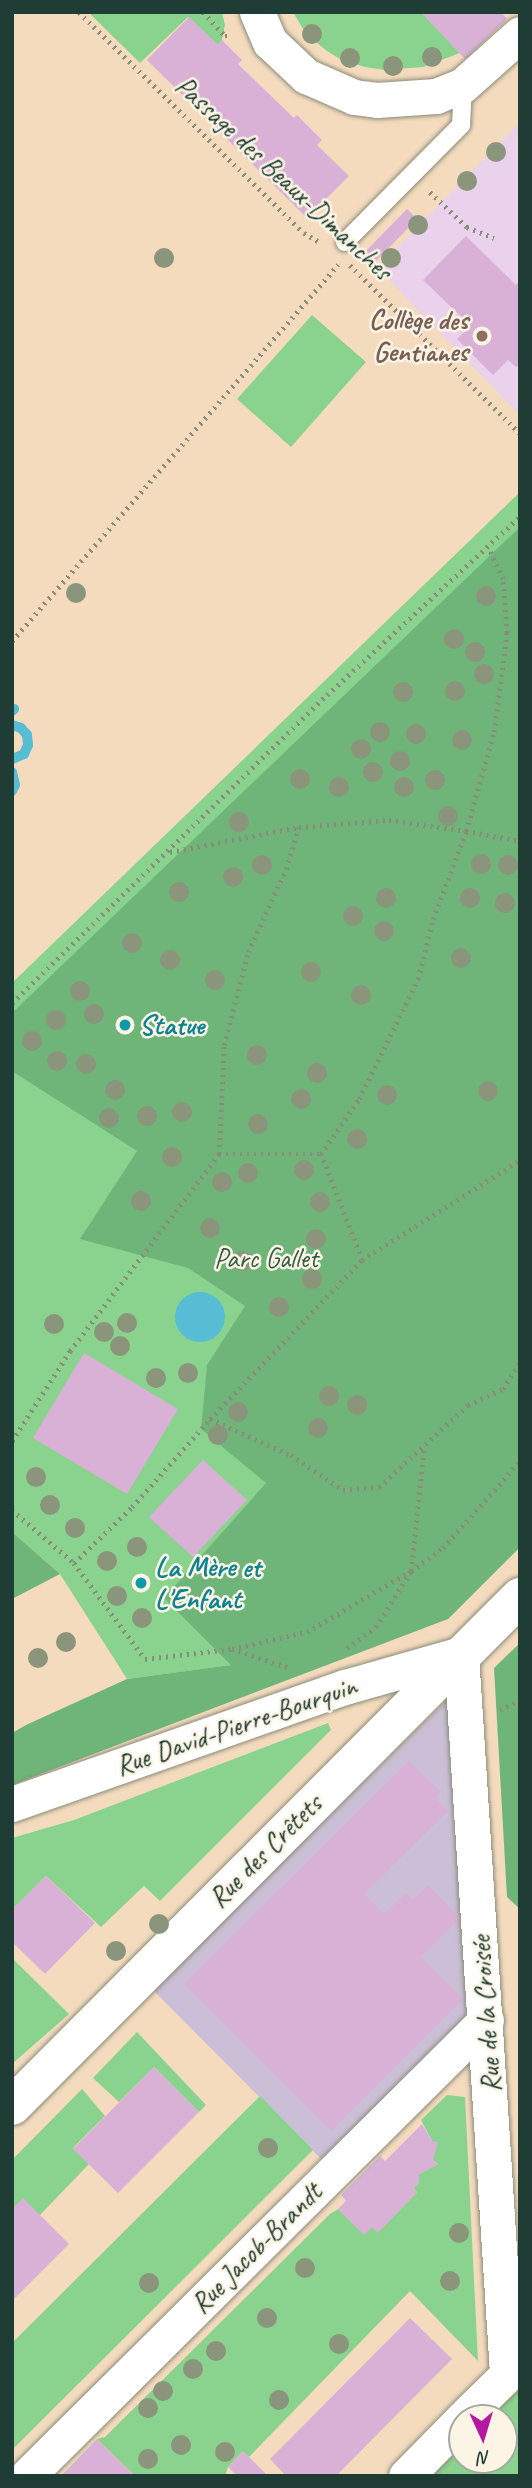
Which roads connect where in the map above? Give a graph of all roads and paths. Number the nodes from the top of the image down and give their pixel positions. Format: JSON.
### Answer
{"nodes":[{"id":1,"x":79,"y":12,"type":"edge"},
{"id":2,"x":203,"y":12,"type":"edge"},
{"id":3,"x":248,"y":24,"type":"edge"},
{"id":4,"x":520,"y":34,"type":"edge"},
{"id":5,"x":463,"y":85,"type":"junction"},
{"id":6,"x":412,"y":174,"type":"junction"},
{"id":7,"x":494,"y":238,"type":"dead end"},
{"id":8,"x":325,"y":246,"type":"dead end"},
{"id":9,"x":344,"y":250,"type":"junction"},
{"id":10,"x":520,"y":433,"type":"edge"},
{"id":11,"x":520,"y":516,"type":"edge"},
{"id":12,"x":488,"y":547,"type":"junction"},
{"id":13,"x":12,"y":641,"type":"edge"},
{"id":14,"x":299,"y":827,"type":"junction"},
{"id":15,"x":466,"y":831,"type":"junction"},
{"id":16,"x":520,"y":841,"type":"edge"},
{"id":17,"x":168,"y":853,"type":"junction"},
{"id":18,"x":12,"y":1003,"type":"edge"},
{"id":19,"x":219,"y":1154,"type":"junction"},
{"id":20,"x":321,"y":1154,"type":"junction"},
{"id":21,"x":520,"y":1160,"type":"edge"},
{"id":22,"x":362,"y":1260,"type":"junction"},
{"id":23,"x":520,"y":1362,"type":"edge"},
{"id":24,"x":210,"y":1419,"type":"junction"},
{"id":25,"x":12,"y":1441,"type":"edge"},
{"id":26,"x":424,"y":1448,"type":"junction"},
{"id":27,"x":520,"y":1461,"type":"edge"},
{"id":28,"x":12,"y":1510,"type":"edge"},
{"id":29,"x":74,"y":1563,"type":"junction"},
{"id":30,"x":411,"y":1571,"type":"junction"},
{"id":31,"x":520,"y":1597,"type":"edge"},
{"id":32,"x":232,"y":1649,"type":"junction"},
{"id":33,"x":461,"y":1654,"type":"junction"},
{"id":34,"x":337,"y":1655,"type":"dead end"},
{"id":35,"x":298,"y":1670,"type":"dead end"},
{"id":36,"x":520,"y":1700,"type":"edge"},
{"id":37,"x":493,"y":1714,"type":"dead end"},
{"id":38,"x":12,"y":1804,"type":"edge"},
{"id":39,"x":486,"y":2020,"type":"junction"},
{"id":40,"x":12,"y":2106,"type":"edge"},
{"id":41,"x":513,"y":2368,"type":"edge"},
{"id":42,"x":478,"y":2404,"type":"edge"},
{"id":43,"x":448,"y":2434,"type":"edge"},
{"id":44,"x":27,"y":2476,"type":"edge"},
{"id":45,"x":406,"y":2476,"type":"edge"}],
"edges":[{"from":1,"to":8,"type":"path","name":"Passage des Beaux-Dimanches"},
{"from":2,"to":3,"type":"path"},
{"from":3,"to":5,"type":"street"},
{"from":4,"to":5,"type":"street"},
{"from":5,"to":6,"type":"lane"},
{"from":6,"to":7,"type":"path"},
{"from":6,"to":9,"type":"lane"},
{"from":9,"to":10,"type":"path","name":"Passage des Beaux-Dimanches"},
{"from":9,"to":13,"type":"path"},
{"from":11,"to":12,"type":"path"},
{"from":12,"to":15,"type":"path"},
{"from":12,"to":17,"type":"path"},
{"from":14,"to":15,"type":"path"},
{"from":14,"to":17,"type":"path"},
{"from":14,"to":19,"type":"path"},
{"from":15,"to":16,"type":"path"},
{"from":15,"to":20,"type":"path"},
{"from":17,"to":18,"type":"path"},
{"from":19,"to":20,"type":"path"},
{"from":19,"to":25,"type":"path"},
{"from":20,"to":22,"type":"path"},
{"from":21,"to":22,"type":"path"},
{"from":22,"to":24,"type":"path"},
{"from":23,"to":26,"type":"path"},
{"from":24,"to":26,"type":"path"},
{"from":24,"to":29,"type":"path"},
{"from":26,"to":30,"type":"path"},
{"from":27,"to":30,"type":"path"},
{"from":28,"to":29,"type":"path"},
{"from":29,"to":32,"type":"path"},
{"from":30,"to":32,"type":"path"},
{"from":30,"to":34,"type":"path"},
{"from":31,"to":33,"type":"street","name":"Rue des Crêtets"},
{"from":32,"to":35,"type":"path"},
{"from":33,"to":38,"type":"street","name":"Rue David-Pierre-Bourquin"},
{"from":33,"to":39,"type":"street","name":"Rue de la Croisée"},
{"from":33,"to":40,"type":"street","name":"Rue des Crêtets"},
{"from":36,"to":37,"type":"path"},
{"from":39,"to":41,"type":"street","name":"Rue de la Croisée"},
{"from":39,"to":44,"type":"street","name":"Rue Jacob-Brandt"},
{"from":41,"to":42,"type":"street"},
{"from":43,"to":45,"type":"street"}]}
